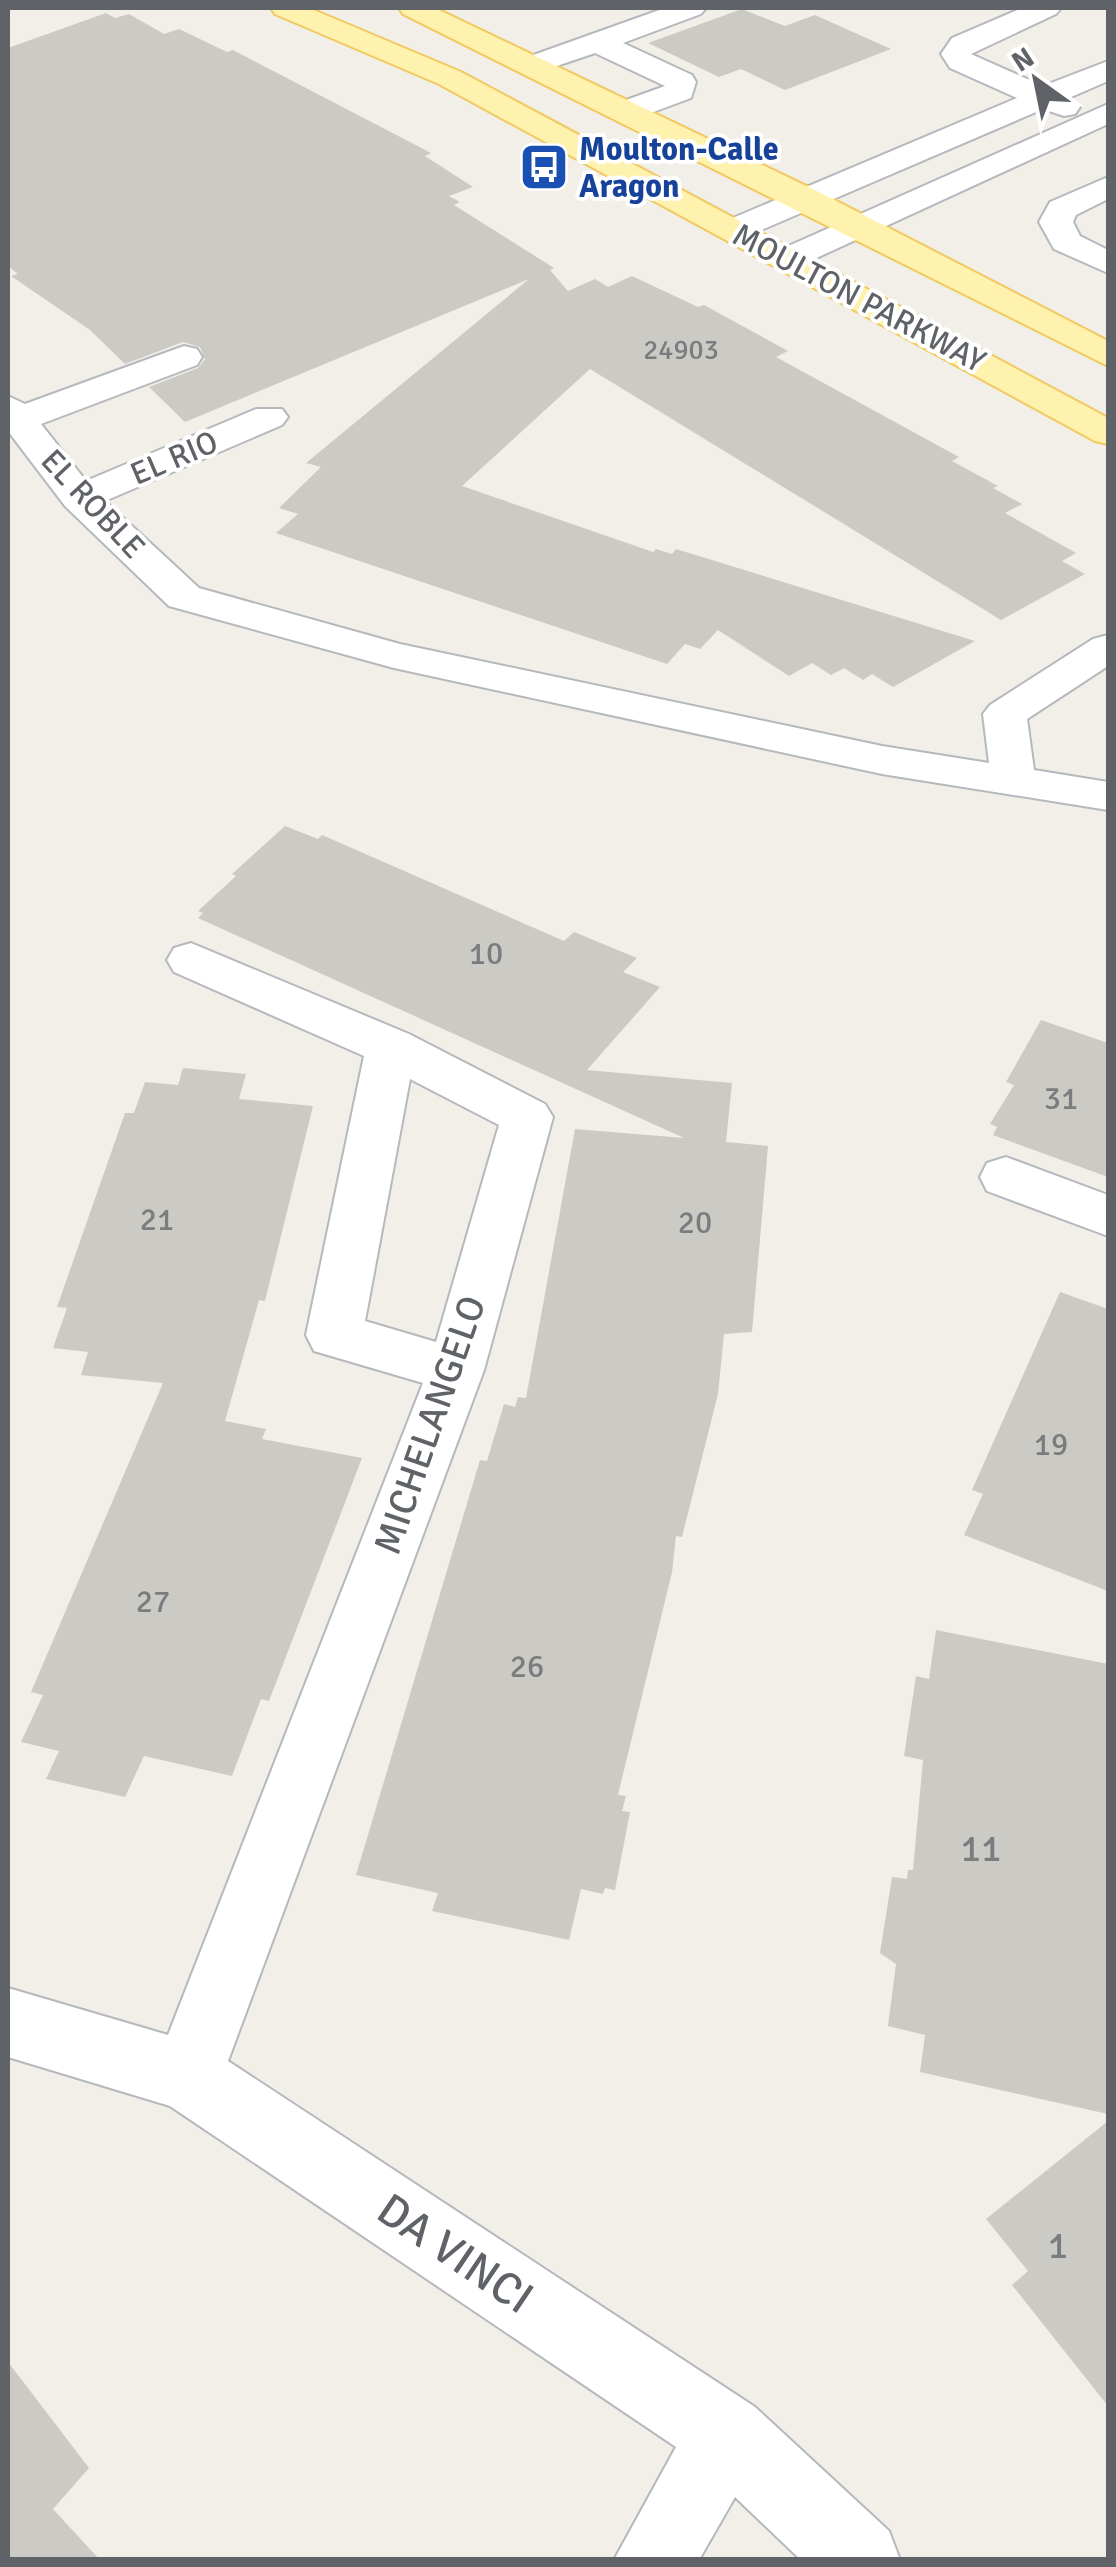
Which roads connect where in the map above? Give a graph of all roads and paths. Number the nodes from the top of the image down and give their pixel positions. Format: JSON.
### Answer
{"nodes":[{"id":1,"x":286,"y":8,"type":"edge"},
{"id":2,"x":413,"y":8,"type":"edge"},
{"id":3,"x":691,"y":8,"type":"edge"},
{"id":4,"x":1046,"y":8,"type":"edge"},
{"id":5,"x":597,"y":42,"type":"junction"},
{"id":6,"x":536,"y":64,"type":"junction"},
{"id":7,"x":1108,"y":70,"type":"edge"},
{"id":8,"x":1044,"y":98,"type":"junction"},
{"id":9,"x":629,"y":110,"type":"junction"},
{"id":10,"x":1103,"y":119,"type":"edge"},
{"id":11,"x":1108,"y":187,"type":"edge"},
{"id":12,"x":808,"y":199,"type":"junction"},
{"id":13,"x":857,"y":226,"type":"junction"},
{"id":14,"x":733,"y":230,"type":"junction"},
{"id":15,"x":787,"y":259,"type":"junction"},
{"id":16,"x":1108,"y":263,"type":"edge"},
{"id":17,"x":1108,"y":355,"type":"edge"},
{"id":18,"x":184,"y":357,"type":"dead end"},
{"id":19,"x":13,"y":413,"type":"edge"},
{"id":20,"x":269,"y":417,"type":"dead end"},
{"id":21,"x":1108,"y":433,"type":"edge"},
{"id":22,"x":79,"y":498,"type":"junction"},
{"id":23,"x":1108,"y":648,"type":"edge"},
{"id":24,"x":1013,"y":780,"type":"junction"},
{"id":25,"x":1108,"y":796,"type":"edge"},
{"id":26,"x":191,"y":960,"type":"dead end"},
{"id":27,"x":391,"y":1048,"type":"junction"},
{"id":28,"x":1006,"y":1178,"type":"dead end"},
{"id":29,"x":1108,"y":1216,"type":"edge"},
{"id":30,"x":456,"y":1370,"type":"junction"},
{"id":31,"x":8,"y":2023,"type":"edge"},
{"id":32,"x":187,"y":2076,"type":"junction"},
{"id":33,"x":727,"y":2435,"type":"junction"},
{"id":34,"x":654,"y":2560,"type":"edge"},
{"id":35,"x":860,"y":2560,"type":"edge"}],
"edges":[{"from":1,"to":14,"type":"main road","name":"MOULTON PARKWAY"},
{"from":2,"to":6,"type":"main road","name":"MOULTON PARKWAY"},
{"from":3,"to":5,"type":"street"},
{"from":4,"to":8,"type":"street"},
{"from":5,"to":6,"type":"street"},
{"from":5,"to":9,"type":"street"},
{"from":6,"to":9,"type":"main road","name":"MOULTON PARKWAY"},
{"from":7,"to":8,"type":"street"},
{"from":8,"to":10,"type":"street"},
{"from":8,"to":12,"type":"street"},
{"from":9,"to":12,"type":"main road","name":"MOULTON PARKWAY"},
{"from":10,"to":13,"type":"street"},
{"from":11,"to":16,"type":"street"},
{"from":12,"to":13,"type":"main road","name":"MOULTON PARKWAY"},
{"from":12,"to":14,"type":"street"},
{"from":13,"to":15,"type":"street"},
{"from":13,"to":17,"type":"main road","name":"MOULTON PARKWAY"},
{"from":14,"to":15,"type":"main road","name":"MOULTON PARKWAY"},
{"from":15,"to":21,"type":"main road","name":"MOULTON PARKWAY"},
{"from":18,"to":19,"type":"street"},
{"from":19,"to":22,"type":"street","name":"EL ROBLE"},
{"from":20,"to":22,"type":"street","name":"EL RIO"},
{"from":22,"to":24,"type":"street","name":"EL ROBLE"},
{"from":23,"to":24,"type":"street"},
{"from":24,"to":25,"type":"street"},
{"from":26,"to":27,"type":"street","name":"MICHELANGELO"},
{"from":27,"to":30,"type":"street","name":"MICHELANGELO"},
{"from":27,"to":30,"type":"street"},
{"from":28,"to":29,"type":"street"},
{"from":30,"to":32,"type":"street","name":"MICHELANGELO"},
{"from":31,"to":32,"type":"street","name":"DA VINCI"},
{"from":32,"to":33,"type":"street","name":"DA VINCI"},
{"from":33,"to":34,"type":"street"},
{"from":33,"to":35,"type":"street","name":"DA VINCI"}]}
